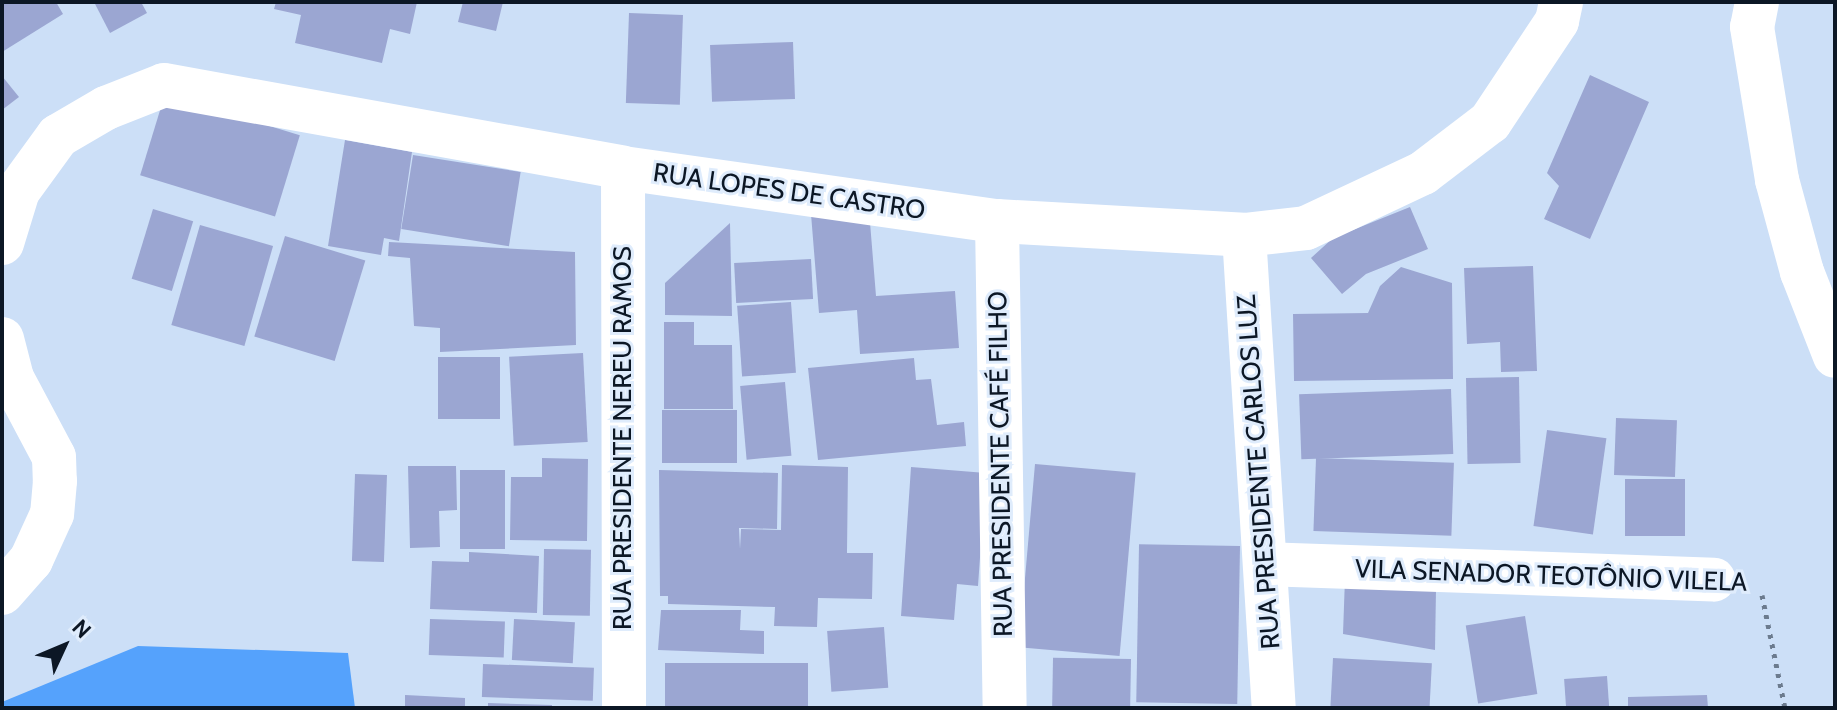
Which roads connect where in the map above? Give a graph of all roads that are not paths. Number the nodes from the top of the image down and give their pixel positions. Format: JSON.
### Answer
{"nodes":[{"id":1,"x":1561,"y":2,"type":"edge"},
{"id":2,"x":1757,"y":2,"type":"edge"},
{"id":3,"x":623,"y":168,"type":"junction"},
{"id":4,"x":997,"y":221,"type":"junction"},
{"id":5,"x":1244,"y":235,"type":"junction"},
{"id":6,"x":2,"y":243,"type":"edge"},
{"id":7,"x":2,"y":339,"type":"edge"},
{"id":8,"x":1835,"y":356,"type":"edge"},
{"id":9,"x":1266,"y":564,"type":"junction"},
{"id":10,"x":1714,"y":580,"type":"road end"},
{"id":11,"x":2,"y":593,"type":"edge"},
{"id":12,"x":624,"y":708,"type":"edge"},
{"id":13,"x":1005,"y":708,"type":"edge"},
{"id":14,"x":1274,"y":708,"type":"edge"}],
"edges":[{"from":1,"to":5,"type":"street","name":"RUA LOPES DE CASTRO"},
{"from":2,"to":8,"type":"street"},
{"from":3,"to":4,"type":"street","name":"RUA LOPES DE CASTRO"},
{"from":3,"to":6,"type":"street","name":"RUA LOPES DE CASTRO"},
{"from":3,"to":12,"type":"street","name":"RUA PRESIDENTE NEREU RAMOS"},
{"from":4,"to":5,"type":"street","name":"RUA LOPES DE CASTRO"},
{"from":4,"to":13,"type":"street","name":"RUA PRESIDENTE CAFÉ FILHO"},
{"from":5,"to":9,"type":"street","name":"RUA PRESIDENTE CARLOS LUZ"},
{"from":7,"to":11,"type":"street"},
{"from":9,"to":10,"type":"street","name":"VILA SENADOR TEOTÔNIO VILELA"},
{"from":9,"to":14,"type":"street","name":"RUA PRESIDENTE CARLOS LUZ"}]}
